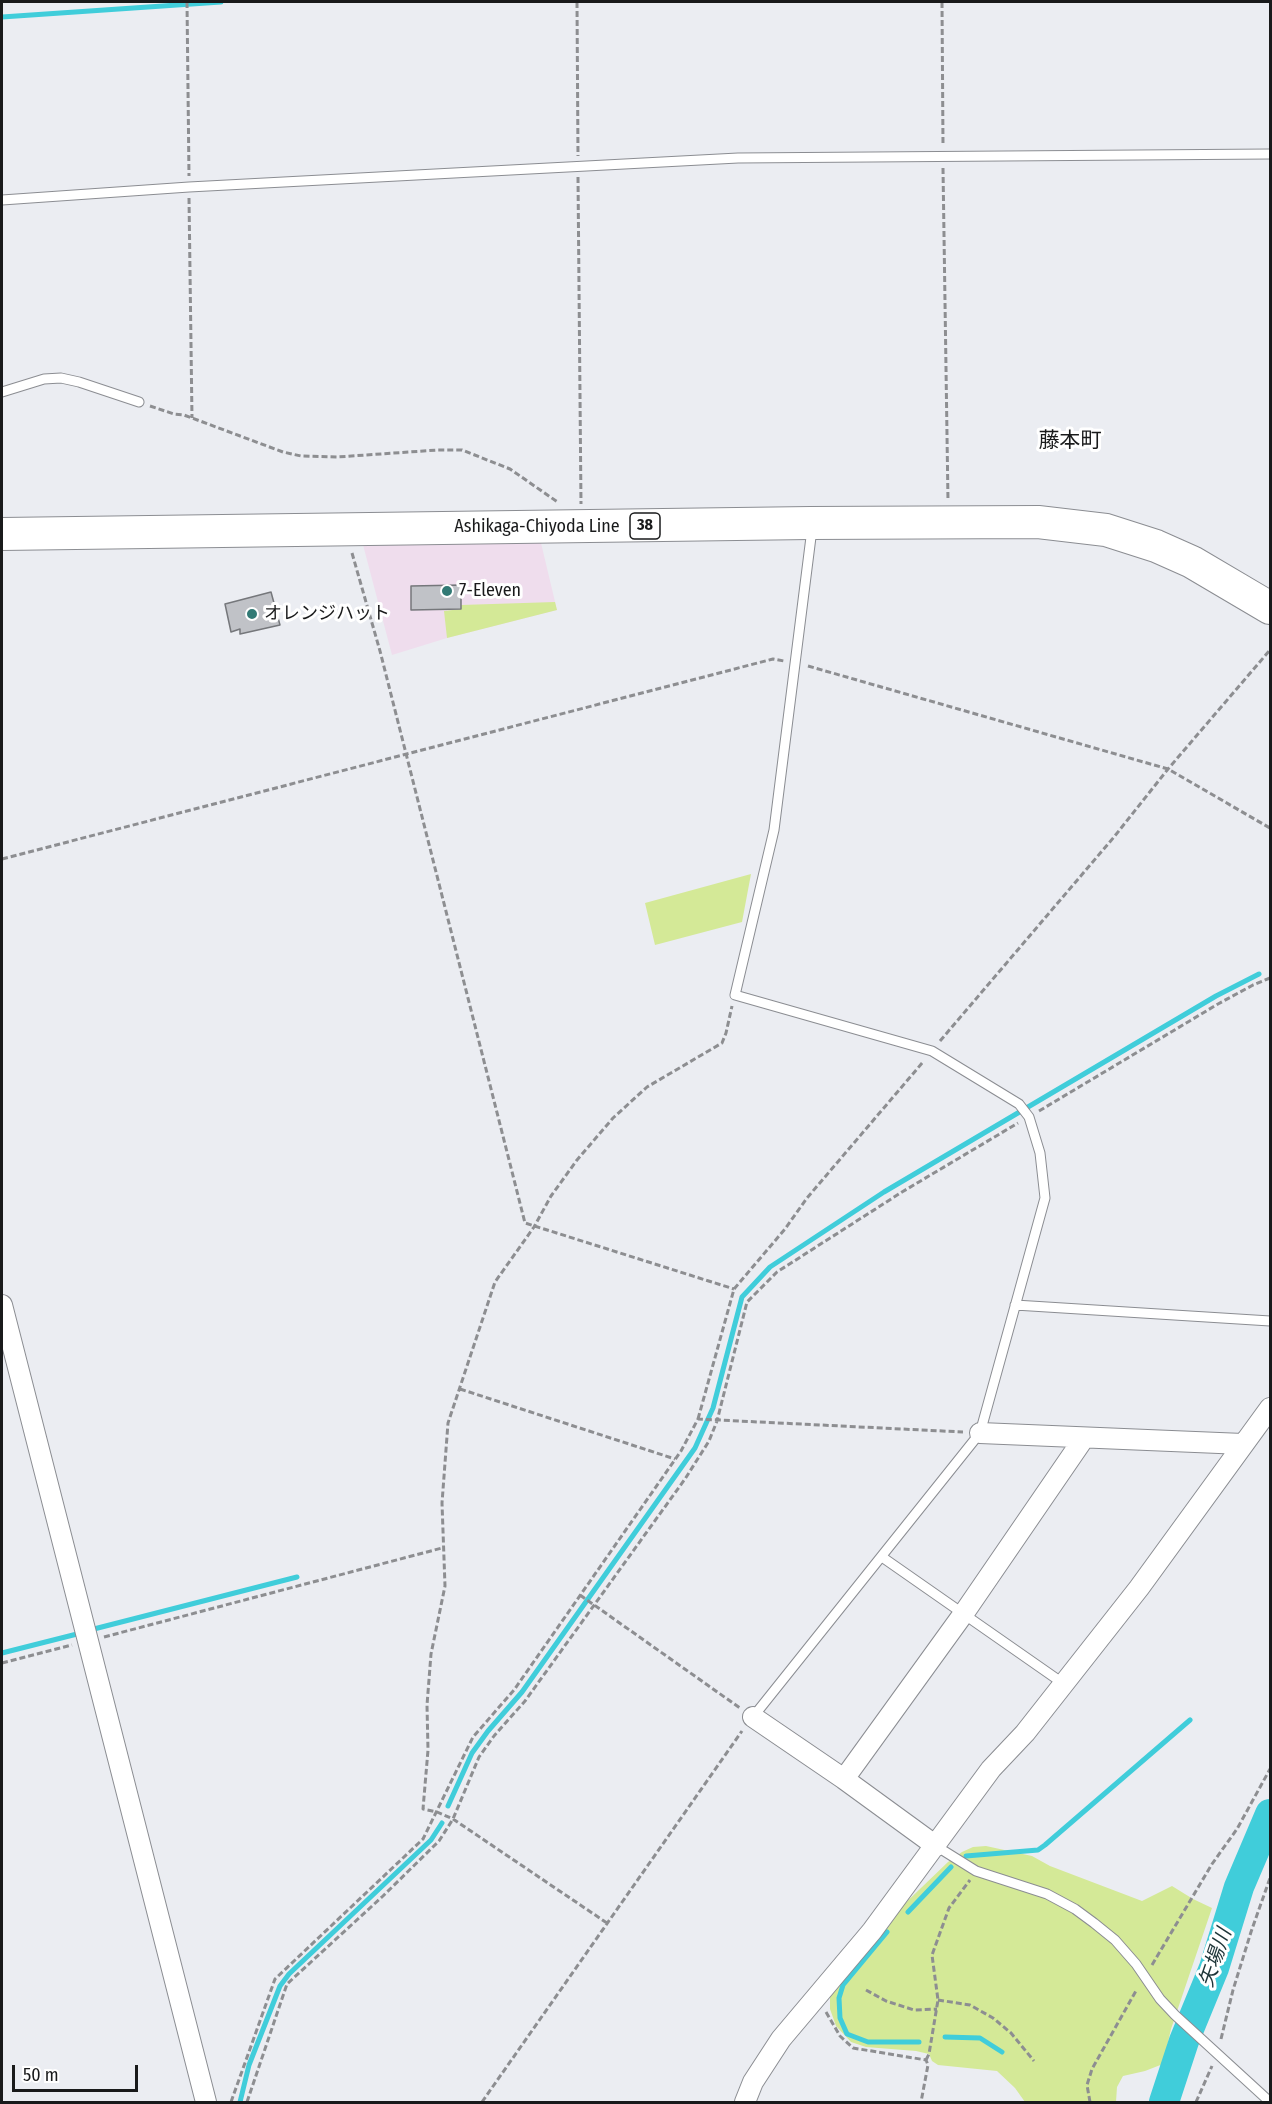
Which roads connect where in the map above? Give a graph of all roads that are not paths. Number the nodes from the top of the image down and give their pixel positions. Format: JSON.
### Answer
{"nodes":[{"id":1,"x":1270,"y":154,"type":"edge"},
{"id":2,"x":2,"y":200,"type":"edge"},
{"id":3,"x":2,"y":392,"type":"edge"},
{"id":4,"x":139,"y":402,"type":"road end"},
{"id":5,"x":810,"y":523,"type":"junction"},
{"id":6,"x":2,"y":534,"type":"edge"},
{"id":7,"x":1270,"y":608,"type":"edge"},
{"id":8,"x":2,"y":1305,"type":"edge"},
{"id":9,"x":1015,"y":1305,"type":"junction"},
{"id":10,"x":1270,"y":1321,"type":"edge"},
{"id":11,"x":1270,"y":1408,"type":"edge"},
{"id":12,"x":980,"y":1433,"type":"junction"},
{"id":13,"x":1084,"y":1438,"type":"junction"},
{"id":14,"x":1243,"y":1444,"type":"junction"},
{"id":15,"x":882,"y":1557,"type":"junction"},
{"id":16,"x":964,"y":1613,"type":"junction"},
{"id":17,"x":1064,"y":1684,"type":"junction"},
{"id":18,"x":753,"y":1717,"type":"joint"},
{"id":19,"x":844,"y":1779,"type":"junction"},
{"id":20,"x":936,"y":1846,"type":"junction"},
{"id":21,"x":1270,"y":2102,"type":"edge"},
{"id":22,"x":206,"y":2103,"type":"edge"},
{"id":23,"x":745,"y":2103,"type":"edge"}],
"edges":[{"from":1,"to":2,"type":"lane"},
{"from":3,"to":4,"type":"lane"},
{"from":5,"to":6,"type":"main road","name":"Ashikaga-Chiyoda Line","number":"38"},
{"from":5,"to":7,"type":"main road","name":"Ashikaga-Chiyoda Line","number":"38"},
{"from":5,"to":9,"type":"lane"},
{"from":8,"to":22,"type":"street"},
{"from":9,"to":10,"type":"lane"},
{"from":9,"to":12,"type":"lane"},
{"from":11,"to":14,"type":"street"},
{"from":12,"to":13,"type":"street"},
{"from":12,"to":15,"type":"lane"},
{"from":13,"to":14,"type":"street"},
{"from":13,"to":16,"type":"street"},
{"from":14,"to":17,"type":"street"},
{"from":15,"to":16,"type":"lane"},
{"from":15,"to":18,"type":"lane"},
{"from":16,"to":17,"type":"lane"},
{"from":16,"to":19,"type":"street"},
{"from":17,"to":20,"type":"street"},
{"from":18,"to":19,"type":"street"},
{"from":19,"to":20,"type":"street"},
{"from":20,"to":21,"type":"lane"},
{"from":20,"to":23,"type":"street"}]}
